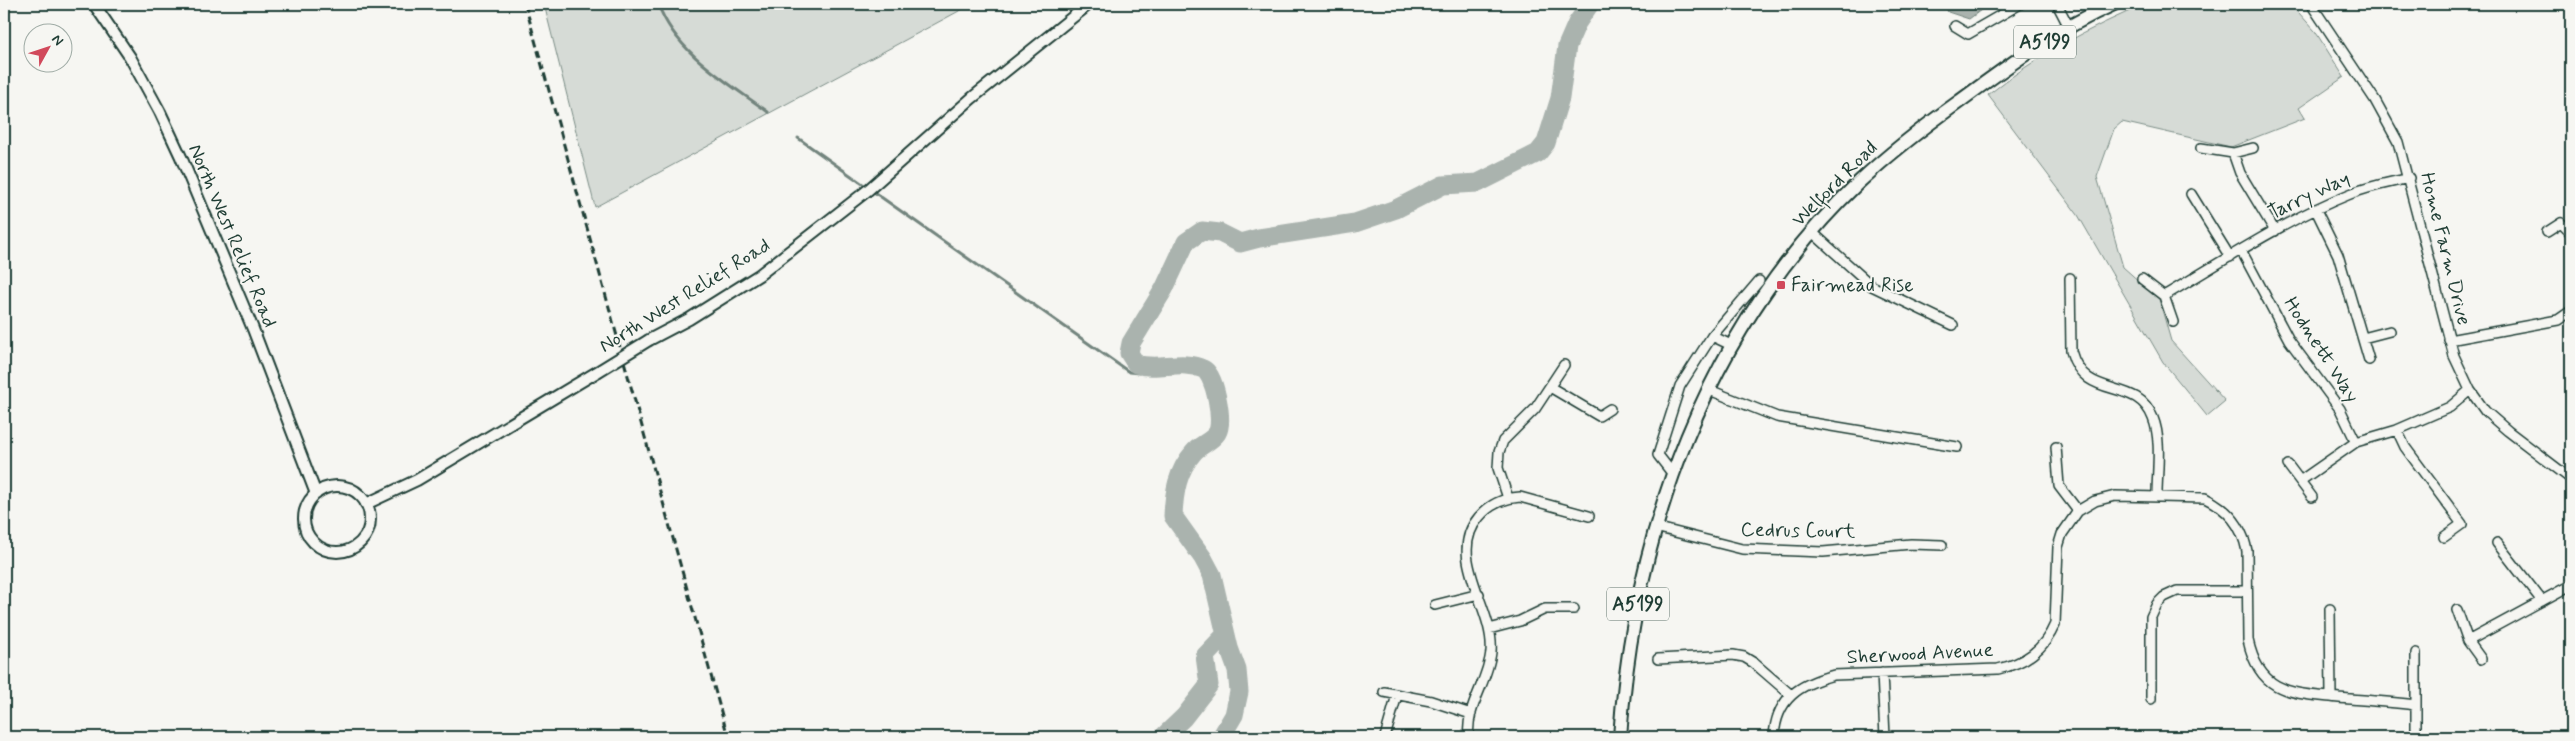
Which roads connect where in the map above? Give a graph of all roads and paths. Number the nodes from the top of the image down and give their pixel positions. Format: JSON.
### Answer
{"nodes":[{"id":1,"x":94,"y":4,"type":"edge"},
{"id":2,"x":1089,"y":4,"type":"edge"},
{"id":3,"x":2020,"y":4,"type":"edge"},
{"id":4,"x":2056,"y":4,"type":"edge"},
{"id":5,"x":2114,"y":4,"type":"edge"},
{"id":6,"x":2311,"y":4,"type":"edge"},
{"id":7,"x":1955,"y":26,"type":"dead end"},
{"id":8,"x":2069,"y":27,"type":"junction"},
{"id":9,"x":2201,"y":148,"type":"dead end"},
{"id":10,"x":2253,"y":148,"type":"dead end"},
{"id":11,"x":2233,"y":153,"type":"junction"},
{"id":12,"x":2409,"y":178,"type":"junction"},
{"id":13,"x":2191,"y":194,"type":"dead end"},
{"id":14,"x":2316,"y":210,"type":"junction"},
{"id":15,"x":2275,"y":231,"type":"junction"},
{"id":16,"x":1812,"y":232,"type":"junction"},
{"id":17,"x":2547,"y":232,"type":"dead end"},
{"id":18,"x":2571,"y":233,"type":"edge"},
{"id":19,"x":2241,"y":250,"type":"junction"},
{"id":20,"x":2230,"y":257,"type":"junction"},
{"id":21,"x":2070,"y":278,"type":"dead end"},
{"id":22,"x":2142,"y":279,"type":"dead end"},
{"id":23,"x":1759,"y":281,"type":"dead end"},
{"id":24,"x":2164,"y":296,"type":"junction"},
{"id":25,"x":2571,"y":311,"type":"edge"},
{"id":26,"x":2173,"y":322,"type":"dead end"},
{"id":27,"x":1953,"y":325,"type":"dead end"},
{"id":28,"x":2390,"y":331,"type":"dead end"},
{"id":29,"x":1712,"y":336,"type":"junction"},
{"id":30,"x":2363,"y":338,"type":"junction"},
{"id":31,"x":2449,"y":340,"type":"junction"},
{"id":32,"x":1731,"y":345,"type":"junction"},
{"id":33,"x":2368,"y":360,"type":"dead end"},
{"id":34,"x":1564,"y":365,"type":"dead end"},
{"id":35,"x":1550,"y":387,"type":"junction"},
{"id":36,"x":1707,"y":389,"type":"junction"},
{"id":37,"x":2470,"y":390,"type":"junction"},
{"id":38,"x":1610,"y":410,"type":"dead end"},
{"id":39,"x":2397,"y":430,"type":"junction"},
{"id":40,"x":2356,"y":442,"type":"junction"},
{"id":41,"x":1957,"y":447,"type":"dead end"},
{"id":42,"x":2056,"y":447,"type":"dead end"},
{"id":43,"x":2288,"y":465,"type":"dead end"},
{"id":44,"x":1672,"y":473,"type":"junction"},
{"id":45,"x":2571,"y":479,"type":"edge"},
{"id":46,"x":2300,"y":481,"type":"junction"},
{"id":47,"x":316,"y":494,"type":"junction"},
{"id":48,"x":2158,"y":495,"type":"junction"},
{"id":49,"x":2312,"y":497,"type":"dead end"},
{"id":50,"x":1508,"y":498,"type":"junction"},
{"id":51,"x":366,"y":504,"type":"junction"},
{"id":52,"x":2078,"y":511,"type":"junction"},
{"id":53,"x":1589,"y":516,"type":"dead end"},
{"id":54,"x":1655,"y":527,"type":"junction"},
{"id":55,"x":2444,"y":537,"type":"dead end"},
{"id":56,"x":2497,"y":543,"type":"dead end"},
{"id":57,"x":1942,"y":545,"type":"dead end"},
{"id":58,"x":2571,"y":585,"type":"edge"},
{"id":59,"x":2247,"y":592,"type":"junction"},
{"id":60,"x":1479,"y":594,"type":"junction"},
{"id":61,"x":2542,"y":601,"type":"junction"},
{"id":62,"x":1435,"y":605,"type":"dead end"},
{"id":63,"x":1574,"y":609,"type":"dead end"},
{"id":64,"x":2330,"y":609,"type":"dead end"},
{"id":65,"x":2457,"y":610,"type":"dead end"},
{"id":66,"x":1489,"y":629,"type":"junction"},
{"id":67,"x":2468,"y":641,"type":"junction"},
{"id":68,"x":2416,"y":653,"type":"dead end"},
{"id":69,"x":1658,"y":659,"type":"dead end"},
{"id":70,"x":2482,"y":660,"type":"dead end"},
{"id":71,"x":1882,"y":673,"type":"junction"},
{"id":72,"x":1384,"y":692,"type":"dead end"},
{"id":73,"x":1397,"y":694,"type":"junction"},
{"id":74,"x":1791,"y":695,"type":"junction"},
{"id":75,"x":2331,"y":697,"type":"junction"},
{"id":76,"x":2152,"y":699,"type":"dead end"},
{"id":77,"x":2416,"y":705,"type":"junction"},
{"id":78,"x":1471,"y":714,"type":"junction"},
{"id":79,"x":1385,"y":737,"type":"edge"},
{"id":80,"x":1469,"y":737,"type":"edge"},
{"id":81,"x":1620,"y":737,"type":"edge"},
{"id":82,"x":1774,"y":737,"type":"edge"},
{"id":83,"x":1885,"y":737,"type":"edge"},
{"id":84,"x":2416,"y":737,"type":"edge"}],
"edges":[{"from":1,"to":47,"type":"street","name":"North West Relief Road"},
{"from":2,"to":51,"type":"street","name":"North West Relief Road","bridge":true},
{"from":3,"to":7,"type":"street"},
{"from":4,"to":8,"type":"street"},
{"from":5,"to":8,"type":"main road","name":"Welford Road","number":"A5199"},
{"from":6,"to":12,"type":"street","name":"Home Farm Drive"},
{"from":8,"to":16,"type":"main road","name":"Welford Road","number":"A5199"},
{"from":9,"to":11,"type":"street"},
{"from":10,"to":11,"type":"street"},
{"from":11,"to":15,"type":"street"},
{"from":12,"to":14,"type":"street","name":"Tarry Way"},
{"from":12,"to":31,"type":"street","name":"Home Farm Drive"},
{"from":13,"to":20,"type":"street"},
{"from":14,"to":15,"type":"street","name":"Tarry Way"},
{"from":14,"to":30,"type":"street"},
{"from":15,"to":19,"type":"street","name":"Tarry Way"},
{"from":16,"to":27,"type":"street"},
{"from":16,"to":32,"type":"main road","name":"Welford Road","number":"A5199"},
{"from":17,"to":18,"type":"street"},
{"from":19,"to":20,"type":"street","name":"Tarry Way"},
{"from":19,"to":40,"type":"street","name":"Hodnett Way"},
{"from":20,"to":24,"type":"street","name":"Tarry Way"},
{"from":21,"to":48,"type":"street"},
{"from":22,"to":24,"type":"street"},
{"from":23,"to":29,"type":"street"},
{"from":24,"to":26,"type":"street"},
{"from":25,"to":31,"type":"street"},
{"from":28,"to":30,"type":"street"},
{"from":29,"to":32,"type":"street"},
{"from":29,"to":44,"type":"street"},
{"from":30,"to":33,"type":"street"},
{"from":31,"to":37,"type":"street","name":"Home Farm Drive"},
{"from":32,"to":36,"type":"main road","name":"Welford Road","number":"A5199"},
{"from":34,"to":35,"type":"street"},
{"from":35,"to":38,"type":"street"},
{"from":35,"to":50,"type":"street"},
{"from":36,"to":41,"type":"street"},
{"from":36,"to":44,"type":"main road","name":"Welford Road","number":"A5199"},
{"from":37,"to":39,"type":"street"},
{"from":37,"to":45,"type":"street","name":"Home Farm Drive"},
{"from":39,"to":40,"type":"street"},
{"from":39,"to":55,"type":"street"},
{"from":40,"to":46,"type":"street"},
{"from":42,"to":52,"type":"street"},
{"from":43,"to":46,"type":"street"},
{"from":44,"to":54,"type":"main road","name":"Welford Road","number":"A5199"},
{"from":46,"to":49,"type":"street"},
{"from":47,"to":51,"type":"street"},
{"from":47,"to":51,"type":"street"},
{"from":48,"to":52,"type":"street","name":"Sherwood Avenue"},
{"from":48,"to":59,"type":"street","name":"Sherwood Avenue"},
{"from":50,"to":53,"type":"street"},
{"from":50,"to":60,"type":"street"},
{"from":52,"to":71,"type":"street","name":"Sherwood Avenue"},
{"from":54,"to":57,"type":"street","name":"Cedrus Court"},
{"from":54,"to":81,"type":"main road","name":"Welford Road","number":"A5199"},
{"from":56,"to":61,"type":"street"},
{"from":58,"to":61,"type":"street"},
{"from":59,"to":75,"type":"street","name":"Sherwood Avenue"},
{"from":59,"to":76,"type":"street"},
{"from":60,"to":62,"type":"street"},
{"from":60,"to":66,"type":"street"},
{"from":61,"to":67,"type":"street"},
{"from":63,"to":66,"type":"street"},
{"from":64,"to":75,"type":"street"},
{"from":65,"to":67,"type":"street"},
{"from":66,"to":78,"type":"street"},
{"from":67,"to":70,"type":"street"},
{"from":68,"to":77,"type":"street"},
{"from":69,"to":74,"type":"street"},
{"from":71,"to":74,"type":"street","name":"Sherwood Avenue"},
{"from":71,"to":83,"type":"street"},
{"from":72,"to":73,"type":"street"},
{"from":73,"to":78,"type":"street"},
{"from":73,"to":79,"type":"street"},
{"from":74,"to":82,"type":"street","name":"Sherwood Avenue"},
{"from":75,"to":77,"type":"street","name":"Sherwood Avenue"},
{"from":77,"to":84,"type":"street"},
{"from":78,"to":80,"type":"street"}]}
